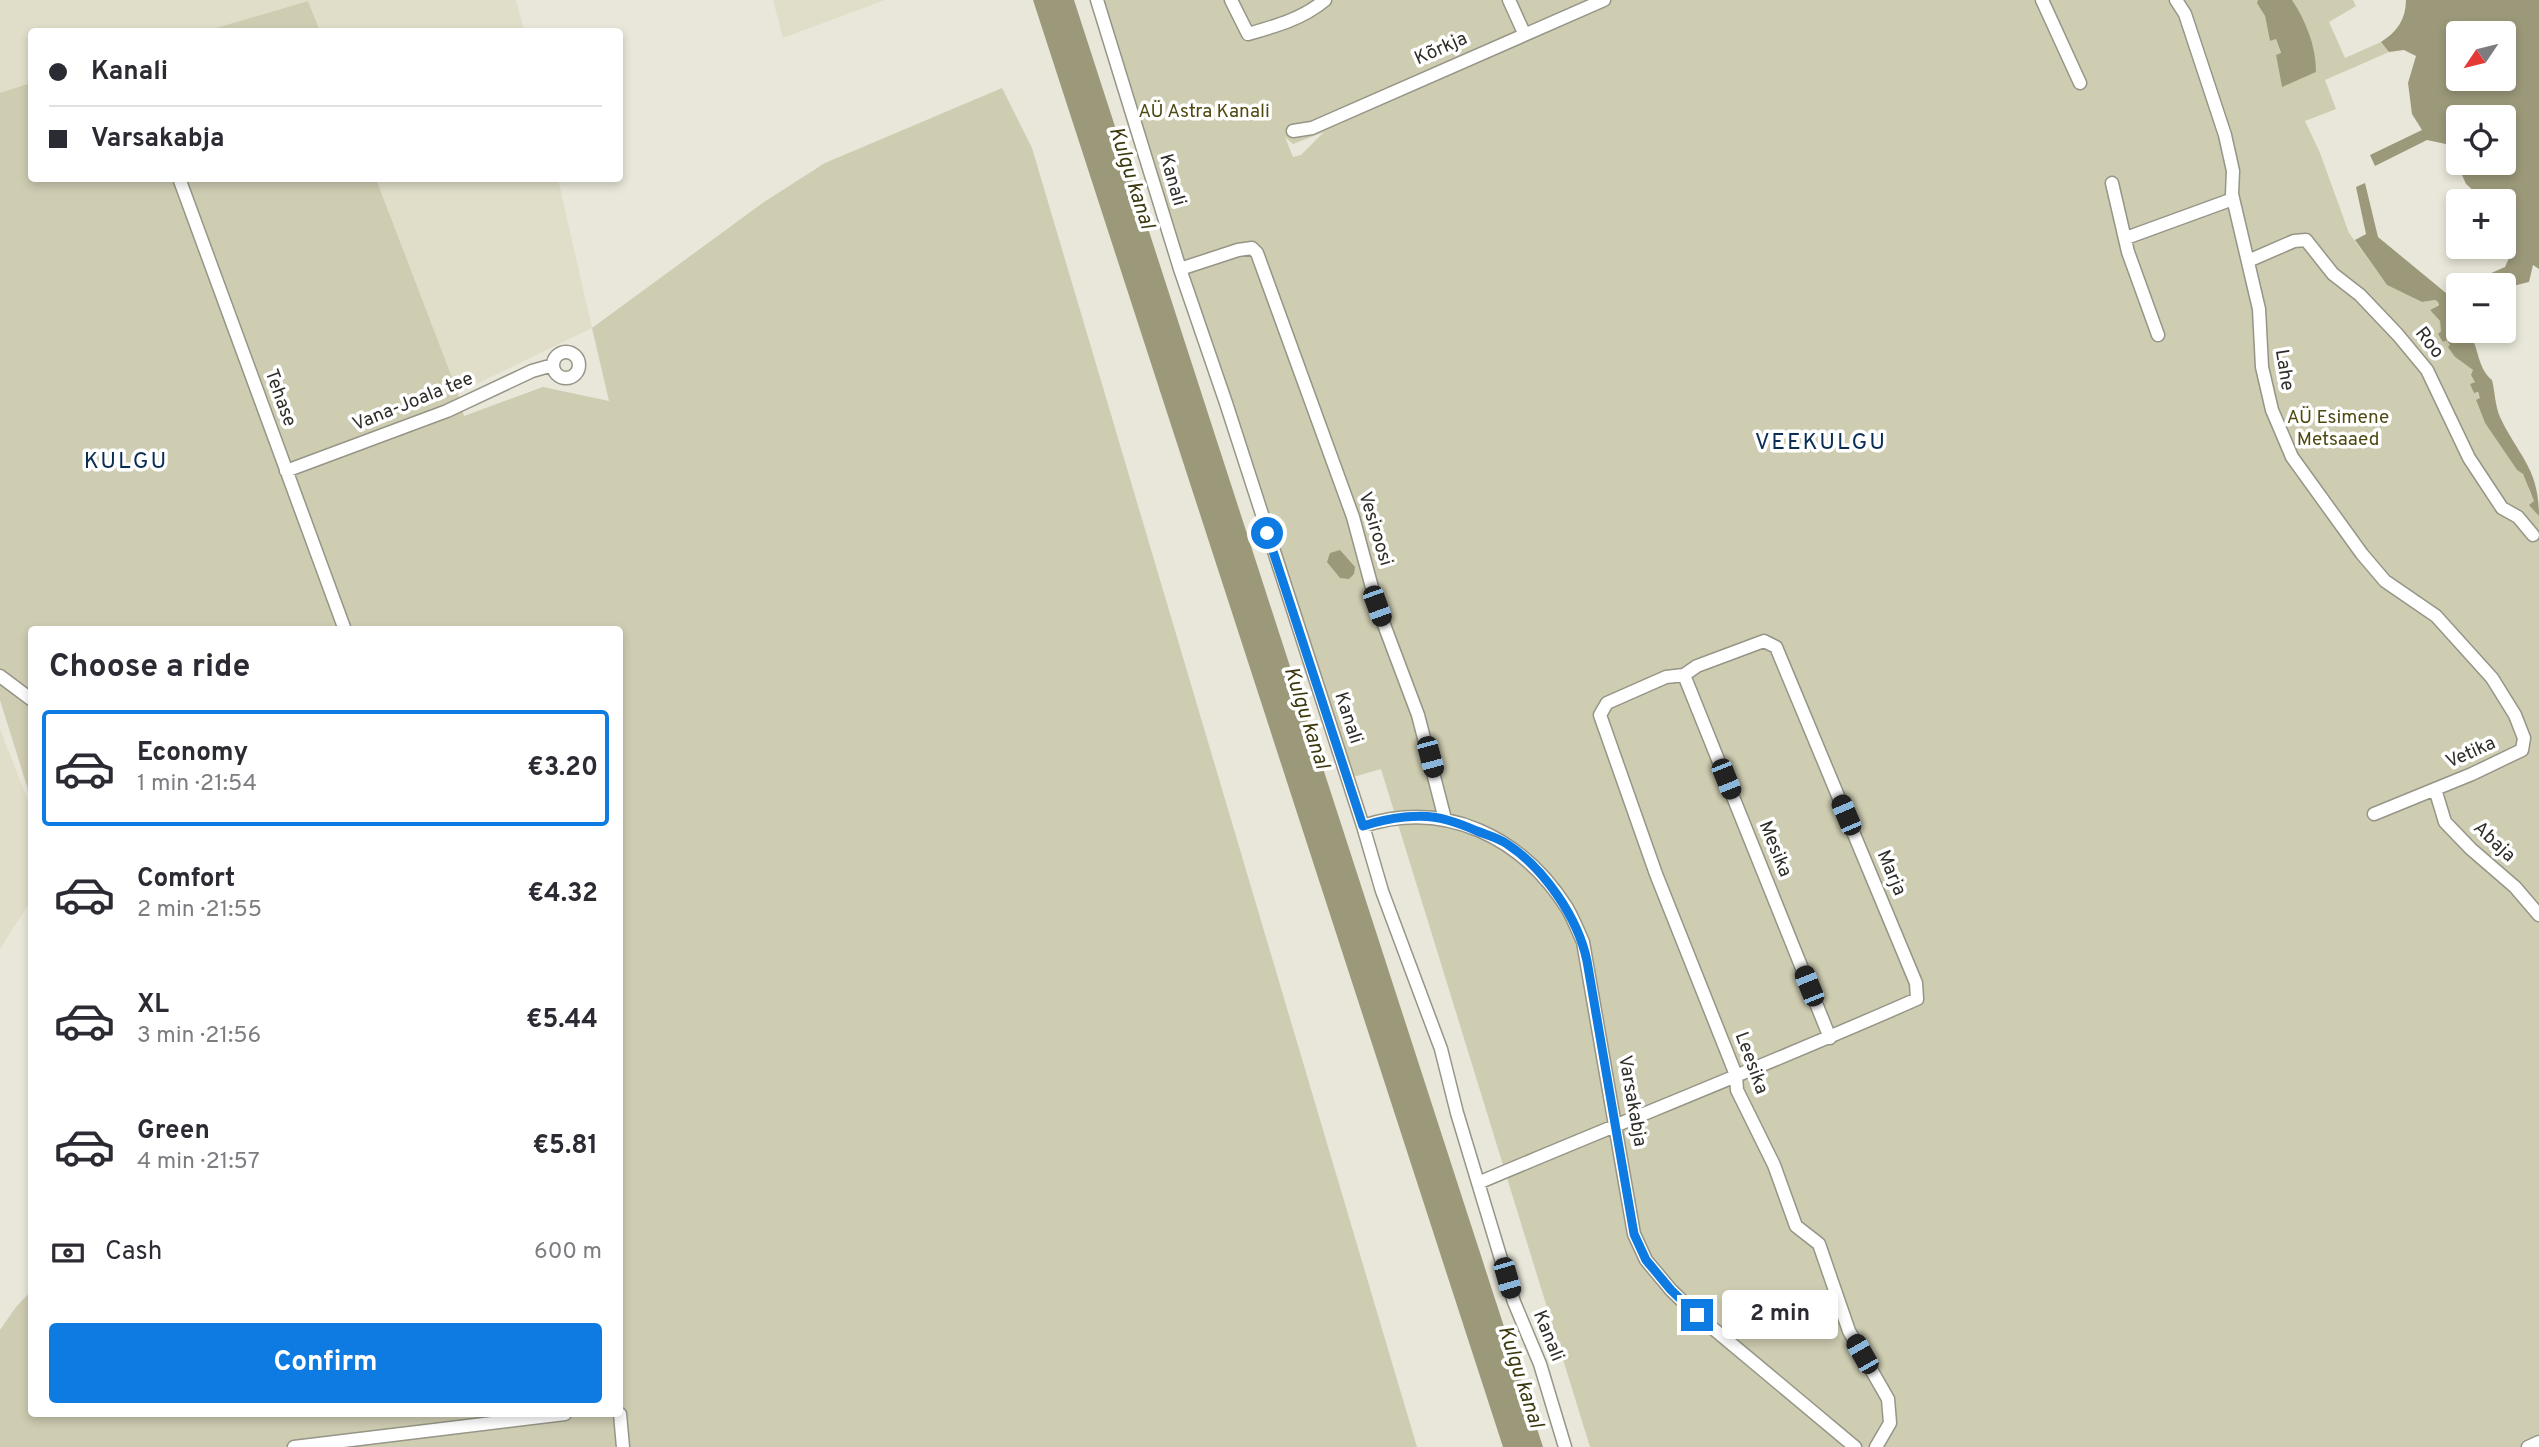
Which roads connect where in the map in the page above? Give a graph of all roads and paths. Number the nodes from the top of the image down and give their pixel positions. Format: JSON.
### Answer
{"nodes":[{"id":1,"x":1097,"y":0,"type":"edge"},
{"id":2,"x":1231,"y":0,"type":"edge"},
{"id":3,"x":1325,"y":0,"type":"edge"},
{"id":4,"x":1509,"y":0,"type":"edge"},
{"id":5,"x":1604,"y":0,"type":"edge"},
{"id":6,"x":2042,"y":0,"type":"edge"},
{"id":7,"x":2176,"y":0,"type":"edge"},
{"id":8,"x":1524,"y":33,"type":"junction"},
{"id":9,"x":2080,"y":83,"type":"dead end"},
{"id":10,"x":1293,"y":131,"type":"dead end"},
{"id":11,"x":180,"y":182,"type":"edge"},
{"id":12,"x":2112,"y":183,"type":"dead end"},
{"id":13,"x":2233,"y":199,"type":"junction"},
{"id":14,"x":2126,"y":238,"type":"junction"},
{"id":15,"x":2248,"y":261,"type":"junction"},
{"id":16,"x":1180,"y":269,"type":"junction"},
{"id":17,"x":2158,"y":335,"type":"dead end"},
{"id":18,"x":553,"y":365,"type":"dead end"},
{"id":19,"x":286,"y":471,"type":"junction"},
{"id":20,"x":2533,"y":535,"type":"dead end"},
{"id":21,"x":344,"y":626,"type":"edge"},
{"id":22,"x":0,"y":676,"type":"edge"},
{"id":23,"x":1684,"y":676,"type":"junction"},
{"id":24,"x":28,"y":696,"type":"edge"},
{"id":25,"x":2522,"y":750,"type":"joint"},
{"id":26,"x":2435,"y":789,"type":"junction"},
{"id":27,"x":2374,"y":814,"type":"dead end"},
{"id":28,"x":1445,"y":819,"type":"junction"},
{"id":29,"x":1363,"y":826,"type":"junction"},
{"id":30,"x":2539,"y":915,"type":"edge"},
{"id":31,"x":1830,"y":1038,"type":"junction"},
{"id":32,"x":1737,"y":1075,"type":"junction"},
{"id":33,"x":1616,"y":1125,"type":"junction"},
{"id":34,"x":1478,"y":1183,"type":"junction"},
{"id":35,"x":540,"y":1417,"type":"edge"},
{"id":36,"x":620,"y":1417,"type":"edge"},
{"id":37,"x":2539,"y":1442,"type":"edge"},
{"id":38,"x":294,"y":1447,"type":"edge"},
{"id":39,"x":623,"y":1447,"type":"edge"},
{"id":40,"x":1565,"y":1447,"type":"edge"},
{"id":41,"x":1855,"y":1447,"type":"edge"},
{"id":42,"x":1876,"y":1447,"type":"edge"},
{"id":43,"x":2528,"y":1447,"type":"edge"}],
"edges":[{"from":1,"to":16,"type":"street","name":"Kanali"},
{"from":2,"to":3,"type":"street"},
{"from":4,"to":8,"type":"street"},
{"from":5,"to":8,"type":"street","name":"Kõrkja"},
{"from":6,"to":9,"type":"street"},
{"from":7,"to":13,"type":"street","name":"Lahe"},
{"from":8,"to":10,"type":"street","name":"Kõrkja"},
{"from":11,"to":19,"type":"street","name":"Tehase"},
{"from":12,"to":14,"type":"street"},
{"from":13,"to":14,"type":"street"},
{"from":13,"to":15,"type":"street","name":"Lahe"},
{"from":14,"to":17,"type":"street"},
{"from":15,"to":20,"type":"street","name":"Roo"},
{"from":15,"to":25,"type":"street","name":"Lahe"},
{"from":16,"to":28,"type":"street","name":"Vesiroosi"},
{"from":16,"to":29,"type":"street","name":"Kanali"},
{"from":18,"to":19,"type":"street","name":"Vana-Joala tee"},
{"from":19,"to":21,"type":"street","name":"Tehase"},
{"from":22,"to":24,"type":"street"},
{"from":23,"to":31,"type":"street","name":"Mesika"},
{"from":23,"to":31,"type":"street","name":"Marja"},
{"from":23,"to":32,"type":"street","name":"Leesika"},
{"from":25,"to":26,"type":"street","name":"Vetika"},
{"from":26,"to":27,"type":"street","name":"Vetika"},
{"from":26,"to":30,"type":"street","name":"Abaja"},
{"from":28,"to":29,"type":"street"},
{"from":28,"to":33,"type":"street","name":"Varsakabja"},
{"from":29,"to":34,"type":"street","name":"Kanali"},
{"from":31,"to":32,"type":"street"},
{"from":32,"to":33,"type":"street"},
{"from":32,"to":42,"type":"street","name":"Leesika"},
{"from":33,"to":34,"type":"street"},
{"from":33,"to":41,"type":"street","name":"Varsakabja"},
{"from":34,"to":40,"type":"street","name":"Kanali"},
{"from":35,"to":38,"type":"street"},
{"from":36,"to":39,"type":"street"},
{"from":37,"to":43,"type":"street"}]}
